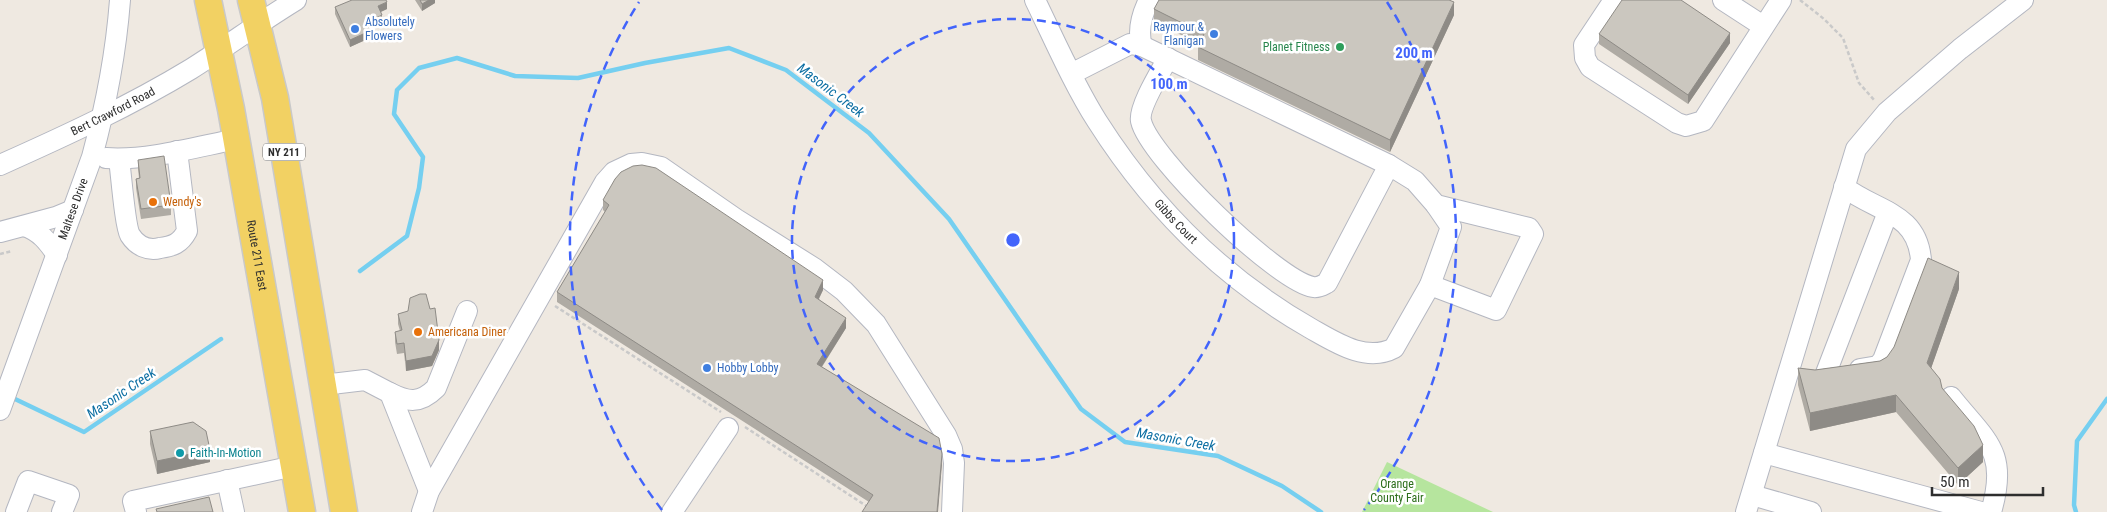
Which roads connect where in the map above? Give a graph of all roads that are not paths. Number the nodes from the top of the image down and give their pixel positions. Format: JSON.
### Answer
{"nodes":[{"id":1,"x":120,"y":0,"type":"edge"},
{"id":2,"x":208,"y":0,"type":"edge"},
{"id":3,"x":296,"y":0,"type":"edge"},
{"id":4,"x":1034,"y":0,"type":"edge"},
{"id":5,"x":1148,"y":0,"type":"edge"},
{"id":6,"x":1614,"y":0,"type":"edge"},
{"id":7,"x":1723,"y":0,"type":"edge"},
{"id":8,"x":1781,"y":0,"type":"edge"},
{"id":9,"x":2023,"y":0,"type":"edge"},
{"id":10,"x":254,"y":12,"type":"edge"},
{"id":11,"x":1762,"y":26,"type":"junction"},
{"id":12,"x":1142,"y":46,"type":"junction"},
{"id":13,"x":220,"y":49,"type":"junction"},
{"id":14,"x":1168,"y":58,"type":"junction"},
{"id":15,"x":1071,"y":74,"type":"junction"},
{"id":16,"x":102,"y":118,"type":"junction"},
{"id":17,"x":237,"y":139,"type":"junction"},
{"id":18,"x":172,"y":152,"type":"junction"},
{"id":19,"x":92,"y":157,"type":"junction"},
{"id":20,"x":123,"y":158,"type":"junction"},
{"id":21,"x":0,"y":165,"type":"edge"},
{"id":22,"x":1389,"y":165,"type":"junction"},
{"id":23,"x":1844,"y":187,"type":"junction"},
{"id":24,"x":1436,"y":205,"type":"junction"},
{"id":25,"x":73,"y":210,"type":"junction"},
{"id":26,"x":1888,"y":212,"type":"junction"},
{"id":27,"x":24,"y":226,"type":"junction"},
{"id":28,"x":0,"y":232,"type":"edge"},
{"id":29,"x":57,"y":255,"type":"junction"},
{"id":30,"x":1430,"y":285,"type":"junction"},
{"id":31,"x":467,"y":310,"type":"dead end"},
{"id":32,"x":1790,"y":368,"type":"junction"},
{"id":33,"x":1826,"y":374,"type":"junction"},
{"id":34,"x":323,"y":385,"type":"junction"},
{"id":35,"x":390,"y":393,"type":"junction"},
{"id":36,"x":1950,"y":397,"type":"edge"},
{"id":37,"x":0,"y":410,"type":"edge"},
{"id":38,"x":731,"y":422,"type":"road end"},
{"id":39,"x":1764,"y":452,"type":"junction"},
{"id":40,"x":294,"y":466,"type":"junction"},
{"id":41,"x":227,"y":480,"type":"junction"},
{"id":42,"x":429,"y":491,"type":"junction"},
{"id":43,"x":1749,"y":504,"type":"edge"},
{"id":44,"x":16,"y":512,"type":"edge"},
{"id":45,"x":62,"y":512,"type":"edge"},
{"id":46,"x":136,"y":512,"type":"edge"},
{"id":47,"x":234,"y":512,"type":"edge"},
{"id":48,"x":302,"y":512,"type":"edge"},
{"id":49,"x":344,"y":512,"type":"edge"},
{"id":50,"x":422,"y":512,"type":"edge"},
{"id":51,"x":672,"y":512,"type":"edge"},
{"id":52,"x":952,"y":512,"type":"edge"},
{"id":53,"x":1811,"y":512,"type":"edge"},
{"id":54,"x":1982,"y":512,"type":"edge"},
{"id":55,"x":1991,"y":512,"type":"edge"}],
"edges":[{"from":1,"to":16,"type":"street","name":"Maltese Drive"},
{"from":2,"to":13,"type":"main road","name":"Route 211 East"},
{"from":3,"to":10,"type":"street","name":"Bert Crawford Road"},
{"from":4,"to":15,"type":"street","name":"Gibbs Court"},
{"from":5,"to":12,"type":"street"},
{"from":6,"to":11,"type":"street"},
{"from":7,"to":11,"type":"street"},
{"from":8,"to":11,"type":"street"},
{"from":9,"to":23,"type":"street"},
{"from":10,"to":13,"type":"street","name":"Bert Crawford Road"},
{"from":10,"to":34,"type":"main road","number":"NY 211"},
{"from":12,"to":14,"type":"street"},
{"from":12,"to":15,"type":"street"},
{"from":13,"to":16,"type":"street","name":"Bert Crawford Road"},
{"from":13,"to":17,"type":"main road","name":"Route 211 East"},
{"from":14,"to":22,"type":"street"},
{"from":14,"to":22,"type":"street"},
{"from":15,"to":30,"type":"street","name":"Gibbs Court"},
{"from":16,"to":19,"type":"street","name":"Maltese Drive"},
{"from":16,"to":21,"type":"street","name":"Bert Crawford Road"},
{"from":17,"to":18,"type":"street"},
{"from":17,"to":40,"type":"main road","name":"Route 211 East"},
{"from":18,"to":20,"type":"street"},
{"from":18,"to":20,"type":"street"},
{"from":19,"to":20,"type":"street"},
{"from":19,"to":25,"type":"street","name":"Maltese Drive"},
{"from":22,"to":24,"type":"street"},
{"from":23,"to":26,"type":"street"},
{"from":23,"to":32,"type":"street"},
{"from":24,"to":30,"type":"street"},
{"from":24,"to":30,"type":"street"},
{"from":25,"to":27,"type":"street"},
{"from":25,"to":29,"type":"street","name":"Maltese Drive"},
{"from":26,"to":33,"type":"street"},
{"from":26,"to":33,"type":"street"},
{"from":27,"to":28,"type":"street"},
{"from":27,"to":29,"type":"street"},
{"from":29,"to":37,"type":"street","name":"Maltese Drive"},
{"from":31,"to":35,"type":"street"},
{"from":32,"to":33,"type":"street"},
{"from":32,"to":39,"type":"street"},
{"from":34,"to":35,"type":"street"},
{"from":34,"to":49,"type":"main road","number":"NY 211"},
{"from":35,"to":42,"type":"street"},
{"from":36,"to":55,"type":"street"},
{"from":38,"to":51,"type":"street"},
{"from":39,"to":43,"type":"street"},
{"from":39,"to":54,"type":"street"},
{"from":40,"to":41,"type":"street"},
{"from":40,"to":48,"type":"main road","name":"Route 211 East"},
{"from":41,"to":46,"type":"street"},
{"from":41,"to":47,"type":"street"},
{"from":42,"to":50,"type":"street"},
{"from":42,"to":52,"type":"street"},
{"from":43,"to":53,"type":"street"},
{"from":44,"to":45,"type":"street"}]}
